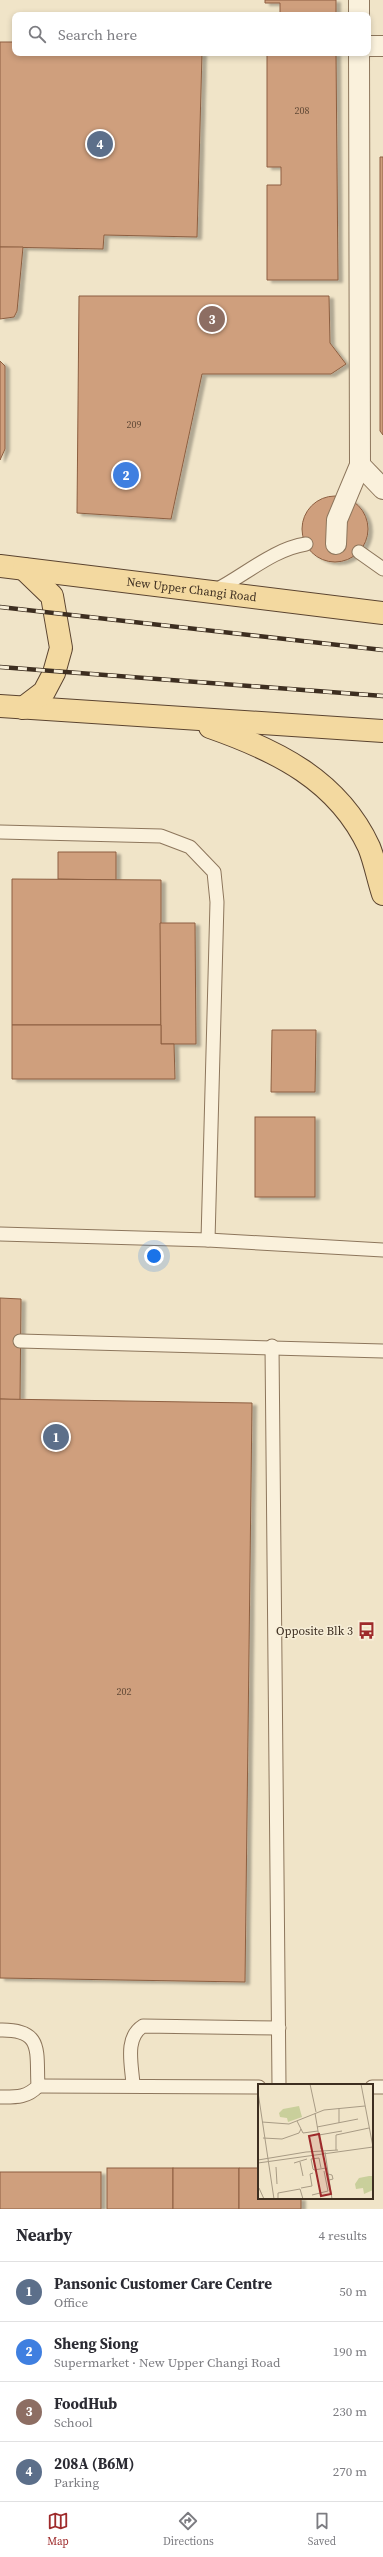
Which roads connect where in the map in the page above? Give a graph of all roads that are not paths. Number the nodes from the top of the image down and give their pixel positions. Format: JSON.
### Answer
{"nodes":[{"id":1,"x":359,"y":0,"type":"edge"},
{"id":2,"x":359,"y":12,"type":"edge"},
{"id":3,"x":371,"y":46,"type":"edge"},
{"id":4,"x":383,"y":46,"type":"edge"},
{"id":5,"x":359,"y":56,"type":"edge"},
{"id":6,"x":360,"y":465,"type":"junction"},
{"id":7,"x":383,"y":489,"type":"edge"},
{"id":8,"x":306,"y":544,"type":"dead end"},
{"id":9,"x":336,"y":544,"type":"dead end"},
{"id":10,"x":359,"y":552,"type":"dead end"},
{"id":11,"x":0,"y":566,"type":"edge"},
{"id":12,"x":24,"y":568,"type":"junction"},
{"id":13,"x":383,"y":569,"type":"edge"},
{"id":14,"x":214,"y":591,"type":"junction"},
{"id":15,"x":383,"y":613,"type":"edge"},
{"id":16,"x":0,"y":706,"type":"edge"},
{"id":17,"x":23,"y":708,"type":"junction"},
{"id":18,"x":183,"y":717,"type":"junction"},
{"id":19,"x":383,"y":731,"type":"edge"},
{"id":20,"x":0,"y":832,"type":"edge"},
{"id":21,"x":383,"y":894,"type":"edge"},
{"id":22,"x":0,"y":1234,"type":"edge"},
{"id":23,"x":208,"y":1240,"type":"junction"},
{"id":24,"x":383,"y":1250,"type":"edge"},
{"id":25,"x":20,"y":1341,"type":"dead end"},
{"id":26,"x":272,"y":1346,"type":"junction"},
{"id":27,"x":383,"y":1351,"type":"edge"},
{"id":28,"x":280,"y":2028,"type":"junction"},
{"id":29,"x":0,"y":2030,"type":"edge"},
{"id":30,"x":279,"y":2084,"type":"edge"},
{"id":31,"x":133,"y":2085,"type":"junction"},
{"id":32,"x":38,"y":2086,"type":"junction"},
{"id":33,"x":258,"y":2087,"type":"edge"},
{"id":34,"x":0,"y":2097,"type":"edge"}],
"edges":[{"from":1,"to":2,"type":"street"},
{"from":3,"to":4,"type":"street"},
{"from":5,"to":6,"type":"street"},
{"from":6,"to":7,"type":"street"},
{"from":6,"to":9,"type":"street"},
{"from":8,"to":14,"type":"lane"},
{"from":10,"to":13,"type":"lane"},
{"from":11,"to":12,"type":"main road","name":"New Upper Changi Road"},
{"from":12,"to":14,"type":"main road","name":"New Upper Changi Road"},
{"from":12,"to":17,"type":"main road"},
{"from":14,"to":15,"type":"main road","name":"New Upper Changi Road"},
{"from":16,"to":17,"type":"main road"},
{"from":17,"to":18,"type":"main road"},
{"from":18,"to":19,"type":"main road"},
{"from":18,"to":21,"type":"main road"},
{"from":20,"to":23,"type":"lane"},
{"from":22,"to":23,"type":"lane"},
{"from":23,"to":24,"type":"lane"},
{"from":25,"to":26,"type":"lane"},
{"from":26,"to":27,"type":"lane"},
{"from":26,"to":28,"type":"lane"},
{"from":28,"to":30,"type":"lane"},
{"from":28,"to":31,"type":"lane"},
{"from":29,"to":32,"type":"lane"},
{"from":31,"to":32,"type":"lane"},
{"from":31,"to":33,"type":"lane"},
{"from":32,"to":34,"type":"lane"}]}
